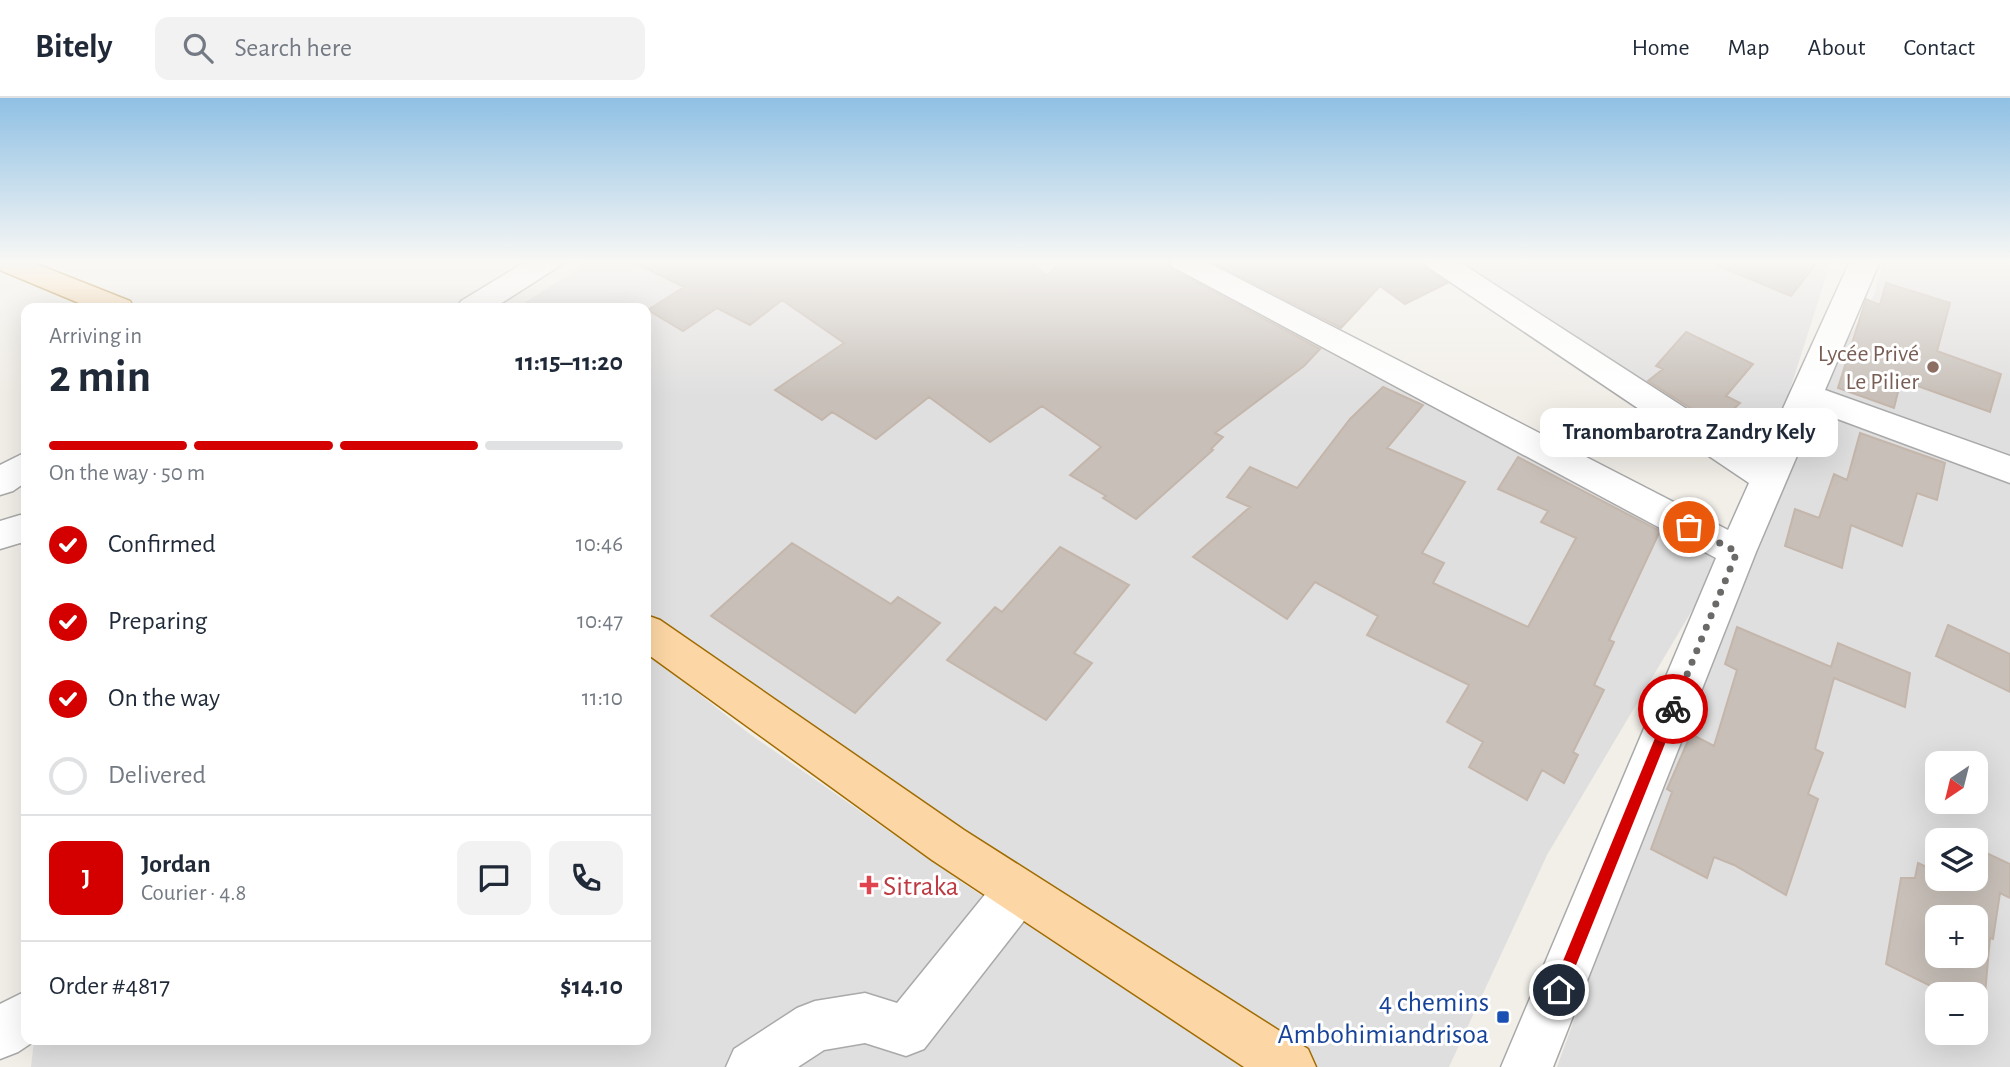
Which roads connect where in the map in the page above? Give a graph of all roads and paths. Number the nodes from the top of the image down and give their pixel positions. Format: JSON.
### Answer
{"nodes":[{"id":1,"x":1269,"y":306,"type":"edge"},
{"id":2,"x":1507,"y":306,"type":"edge"},
{"id":3,"x":1845,"y":306,"type":"edge"},
{"id":4,"x":1805,"y":395,"type":"junction"},
{"id":5,"x":21,"y":469,"type":"edge"},
{"id":6,"x":2010,"y":470,"type":"edge"},
{"id":7,"x":1769,"y":479,"type":"junction"},
{"id":8,"x":0,"y":482,"type":"edge"},
{"id":9,"x":21,"y":529,"type":"edge"},
{"id":10,"x":0,"y":536,"type":"edge"},
{"id":11,"x":1737,"y":552,"type":"junction"},
{"id":12,"x":651,"y":635,"type":"edge"},
{"id":13,"x":1017,"y":892,"type":"junction"},
{"id":14,"x":21,"y":1019,"type":"edge"},
{"id":15,"x":0,"y":1034,"type":"edge"},
{"id":16,"x":752,"y":1067,"type":"edge"},
{"id":17,"x":1290,"y":1067,"type":"edge"},
{"id":18,"x":1527,"y":1067,"type":"edge"}],
"edges":[{"from":1,"to":11,"type":"street"},
{"from":2,"to":7,"type":"street"},
{"from":3,"to":4,"type":"street"},
{"from":4,"to":6,"type":"street"},
{"from":4,"to":7,"type":"street"},
{"from":5,"to":8,"type":"street"},
{"from":7,"to":11,"type":"street"},
{"from":9,"to":10,"type":"street"},
{"from":11,"to":18,"type":"street"},
{"from":12,"to":13,"type":"main road"},
{"from":13,"to":16,"type":"street"},
{"from":13,"to":17,"type":"main road"},
{"from":14,"to":15,"type":"street"}]}
